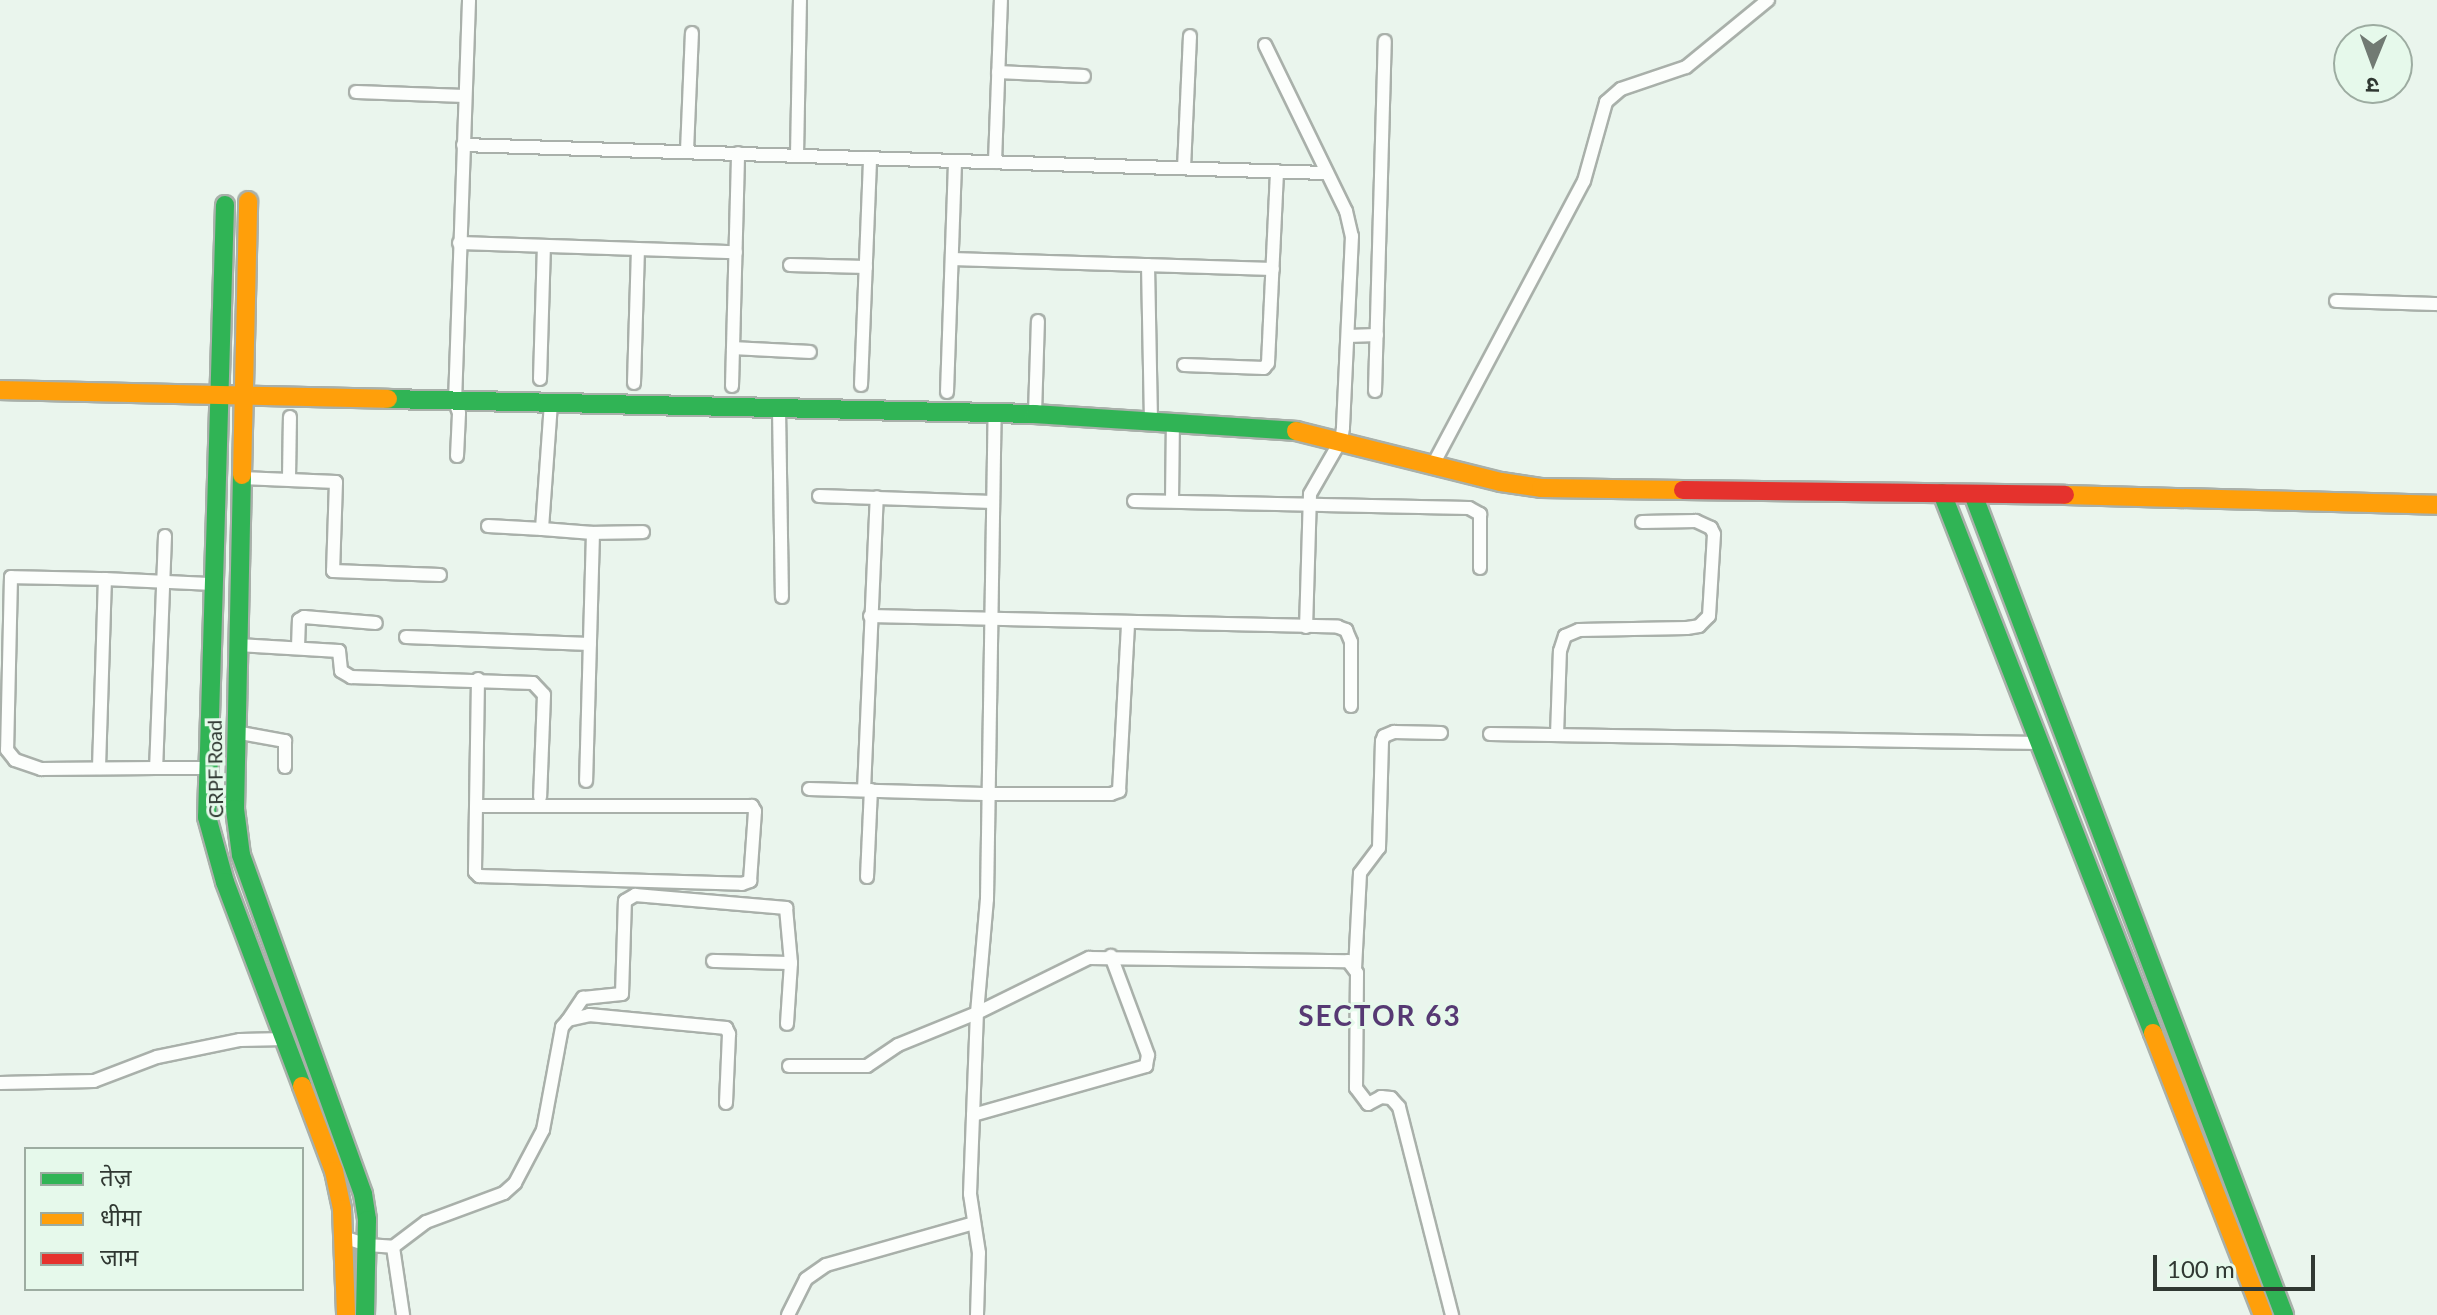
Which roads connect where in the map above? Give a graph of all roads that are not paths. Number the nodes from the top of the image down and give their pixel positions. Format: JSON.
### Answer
{"nodes":[{"id":1,"x":469,"y":0,"type":"edge"},
{"id":2,"x":800,"y":0,"type":"edge"},
{"id":3,"x":1001,"y":0,"type":"edge"},
{"id":4,"x":1768,"y":0,"type":"edge"},
{"id":5,"x":692,"y":33,"type":"dead end"},
{"id":6,"x":1190,"y":36,"type":"dead end"},
{"id":7,"x":1385,"y":41,"type":"dead end"},
{"id":8,"x":1265,"y":45,"type":"dead end"},
{"id":9,"x":998,"y":72,"type":"junction"},
{"id":10,"x":1084,"y":76,"type":"dead end"},
{"id":11,"x":356,"y":92,"type":"dead end"},
{"id":12,"x":465,"y":96,"type":"junction"},
{"id":13,"x":463,"y":145,"type":"junction"},
{"id":14,"x":687,"y":151,"type":"junction"},
{"id":15,"x":738,"y":153,"type":"junction"},
{"id":16,"x":797,"y":155,"type":"junction"},
{"id":17,"x":870,"y":158,"type":"junction"},
{"id":18,"x":955,"y":161,"type":"junction"},
{"id":19,"x":995,"y":162,"type":"junction"},
{"id":20,"x":1184,"y":168,"type":"junction"},
{"id":21,"x":1277,"y":171,"type":"junction"},
{"id":22,"x":1327,"y":173,"type":"junction"},
{"id":23,"x":248,"y":201,"type":"dead end"},
{"id":24,"x":225,"y":205,"type":"dead end"},
{"id":25,"x":459,"y":243,"type":"junction"},
{"id":26,"x":544,"y":246,"type":"junction"},
{"id":27,"x":638,"y":249,"type":"junction"},
{"id":28,"x":736,"y":252,"type":"junction"},
{"id":29,"x":952,"y":259,"type":"junction"},
{"id":30,"x":790,"y":265,"type":"dead end"},
{"id":31,"x":1148,"y":265,"type":"junction"},
{"id":32,"x":866,"y":267,"type":"junction"},
{"id":33,"x":1273,"y":269,"type":"junction"},
{"id":34,"x":2336,"y":301,"type":"dead end"},
{"id":35,"x":2437,"y":304,"type":"edge"},
{"id":36,"x":1038,"y":321,"type":"dead end"},
{"id":37,"x":1377,"y":335,"type":"junction"},
{"id":38,"x":1348,"y":336,"type":"junction"},
{"id":39,"x":733,"y":348,"type":"junction"},
{"id":40,"x":810,"y":352,"type":"dead end"},
{"id":41,"x":1184,"y":365,"type":"dead end"},
{"id":42,"x":540,"y":379,"type":"dead end"},
{"id":43,"x":634,"y":383,"type":"dead end"},
{"id":44,"x":861,"y":385,"type":"dead end"},
{"id":45,"x":732,"y":386,"type":"dead end"},
{"id":46,"x":0,"y":390,"type":"edge"},
{"id":47,"x":1375,"y":391,"type":"dead end"},
{"id":48,"x":947,"y":392,"type":"dead end"},
{"id":49,"x":219,"y":396,"type":"junction"},
{"id":50,"x":243,"y":396,"type":"junction"},
{"id":51,"x":455,"y":402,"type":"junction"},
{"id":52,"x":551,"y":403,"type":"junction"},
{"id":53,"x":779,"y":409,"type":"junction"},
{"id":54,"x":995,"y":413,"type":"junction"},
{"id":55,"x":1035,"y":414,"type":"junction"},
{"id":56,"x":290,"y":417,"type":"dead end"},
{"id":57,"x":1151,"y":422,"type":"junction"},
{"id":58,"x":1173,"y":422,"type":"junction"},
{"id":59,"x":1341,"y":440,"type":"junction"},
{"id":60,"x":457,"y":456,"type":"dead end"},
{"id":61,"x":1434,"y":463,"type":"junction"},
{"id":62,"x":242,"y":478,"type":"junction"},
{"id":63,"x":289,"y":478,"type":"junction"},
{"id":64,"x":1942,"y":493,"type":"junction"},
{"id":65,"x":1973,"y":494,"type":"junction"},
{"id":66,"x":819,"y":496,"type":"dead end"},
{"id":67,"x":877,"y":497,"type":"junction"},
{"id":68,"x":1172,"y":500,"type":"junction"},
{"id":69,"x":1134,"y":501,"type":"dead end"},
{"id":70,"x":993,"y":502,"type":"junction"},
{"id":71,"x":1309,"y":502,"type":"junction"},
{"id":72,"x":2437,"y":505,"type":"edge"},
{"id":73,"x":1642,"y":522,"type":"dead end"},
{"id":74,"x":488,"y":526,"type":"dead end"},
{"id":75,"x":542,"y":529,"type":"junction"},
{"id":76,"x":643,"y":532,"type":"dead end"},
{"id":77,"x":593,"y":533,"type":"junction"},
{"id":78,"x":165,"y":536,"type":"dead end"},
{"id":79,"x":1480,"y":568,"type":"dead end"},
{"id":80,"x":440,"y":575,"type":"dead end"},
{"id":81,"x":105,"y":579,"type":"junction"},
{"id":82,"x":164,"y":582,"type":"junction"},
{"id":83,"x":213,"y":584,"type":"junction"},
{"id":84,"x":782,"y":597,"type":"dead end"},
{"id":85,"x":870,"y":616,"type":"junction"},
{"id":86,"x":992,"y":617,"type":"junction"},
{"id":87,"x":376,"y":623,"type":"dead end"},
{"id":88,"x":1128,"y":624,"type":"junction"},
{"id":89,"x":1306,"y":627,"type":"junction"},
{"id":90,"x":406,"y":637,"type":"dead end"},
{"id":91,"x":590,"y":644,"type":"junction"},
{"id":92,"x":238,"y":645,"type":"junction"},
{"id":93,"x":298,"y":647,"type":"junction"},
{"id":94,"x":478,"y":679,"type":"junction"},
{"id":95,"x":1351,"y":706,"type":"dead end"},
{"id":96,"x":235,"y":732,"type":"junction"},
{"id":97,"x":1441,"y":733,"type":"dead end"},
{"id":98,"x":1490,"y":734,"type":"dead end"},
{"id":99,"x":1557,"y":735,"type":"junction"},
{"id":100,"x":2040,"y":743,"type":"junction"},
{"id":101,"x":285,"y":767,"type":"dead end"},
{"id":102,"x":99,"y":768,"type":"junction"},
{"id":103,"x":156,"y":768,"type":"junction"},
{"id":104,"x":207,"y":768,"type":"junction"},
{"id":105,"x":586,"y":781,"type":"dead end"},
{"id":106,"x":809,"y":789,"type":"dead end"},
{"id":107,"x":868,"y":790,"type":"junction"},
{"id":108,"x":991,"y":794,"type":"junction"},
{"id":109,"x":540,"y":797,"type":"dead end"},
{"id":110,"x":478,"y":806,"type":"junction"},
{"id":111,"x":867,"y":877,"type":"dead end"},
{"id":112,"x":1111,"y":956,"type":"junction"},
{"id":113,"x":713,"y":961,"type":"dead end"},
{"id":114,"x":791,"y":963,"type":"junction"},
{"id":115,"x":1355,"y":969,"type":"junction"},
{"id":116,"x":977,"y":1013,"type":"junction"},
{"id":117,"x":568,"y":1020,"type":"junction"},
{"id":118,"x":787,"y":1024,"type":"dead end"},
{"id":119,"x":285,"y":1039,"type":"junction"},
{"id":120,"x":789,"y":1066,"type":"dead end"},
{"id":121,"x":0,"y":1083,"type":"edge"},
{"id":122,"x":726,"y":1103,"type":"dead end"},
{"id":123,"x":973,"y":1115,"type":"junction"},
{"id":124,"x":974,"y":1223,"type":"junction"},
{"id":125,"x":343,"y":1237,"type":"junction"},
{"id":126,"x":367,"y":1245,"type":"junction"},
{"id":127,"x":393,"y":1247,"type":"junction"},
{"id":128,"x":346,"y":1315,"type":"edge"},
{"id":129,"x":365,"y":1315,"type":"edge"},
{"id":130,"x":403,"y":1315,"type":"edge"},
{"id":131,"x":788,"y":1315,"type":"edge"},
{"id":132,"x":977,"y":1315,"type":"edge"},
{"id":133,"x":1452,"y":1315,"type":"edge"},
{"id":134,"x":2263,"y":1315,"type":"edge"},
{"id":135,"x":2284,"y":1315,"type":"edge"}],
"edges":[{"from":1,"to":12,"type":"street"},
{"from":2,"to":16,"type":"street"},
{"from":3,"to":9,"type":"street"},
{"from":4,"to":61,"type":"street"},
{"from":5,"to":14,"type":"street"},
{"from":6,"to":20,"type":"street"},
{"from":7,"to":37,"type":"street"},
{"from":8,"to":22,"type":"street"},
{"from":9,"to":10,"type":"street"},
{"from":9,"to":19,"type":"street"},
{"from":11,"to":12,"type":"street"},
{"from":12,"to":13,"type":"street"},
{"from":13,"to":14,"type":"street"},
{"from":13,"to":25,"type":"street"},
{"from":14,"to":15,"type":"street"},
{"from":15,"to":16,"type":"street"},
{"from":15,"to":28,"type":"street"},
{"from":16,"to":17,"type":"street"},
{"from":17,"to":18,"type":"street"},
{"from":17,"to":32,"type":"street"},
{"from":18,"to":19,"type":"street"},
{"from":18,"to":29,"type":"street"},
{"from":19,"to":20,"type":"street"},
{"from":20,"to":21,"type":"street"},
{"from":21,"to":22,"type":"street"},
{"from":21,"to":33,"type":"street"},
{"from":22,"to":38,"type":"street"},
{"from":23,"to":50,"type":"street","name":"CRPF Road"},
{"from":24,"to":49,"type":"street"},
{"from":25,"to":26,"type":"street"},
{"from":25,"to":51,"type":"street"},
{"from":26,"to":27,"type":"street"},
{"from":26,"to":42,"type":"street"},
{"from":27,"to":28,"type":"street"},
{"from":27,"to":43,"type":"street"},
{"from":28,"to":39,"type":"street"},
{"from":29,"to":31,"type":"street"},
{"from":29,"to":48,"type":"street"},
{"from":30,"to":32,"type":"street"},
{"from":31,"to":33,"type":"street"},
{"from":31,"to":57,"type":"street"},
{"from":32,"to":44,"type":"street"},
{"from":33,"to":41,"type":"street"},
{"from":34,"to":35,"type":"street"},
{"from":36,"to":55,"type":"street"},
{"from":37,"to":38,"type":"street"},
{"from":37,"to":47,"type":"street"},
{"from":38,"to":59,"type":"street"},
{"from":39,"to":40,"type":"street"},
{"from":39,"to":45,"type":"street"},
{"from":46,"to":49,"type":"street"},
{"from":49,"to":50,"type":"street"},
{"from":49,"to":83,"type":"street"},
{"from":50,"to":51,"type":"street"},
{"from":50,"to":62,"type":"street","name":"CRPF Road"},
{"from":51,"to":52,"type":"street"},
{"from":51,"to":60,"type":"street"},
{"from":52,"to":53,"type":"street"},
{"from":52,"to":75,"type":"street"},
{"from":53,"to":54,"type":"street"},
{"from":53,"to":84,"type":"street"},
{"from":54,"to":55,"type":"street"},
{"from":54,"to":70,"type":"street"},
{"from":55,"to":57,"type":"street"},
{"from":56,"to":63,"type":"street"},
{"from":57,"to":58,"type":"street"},
{"from":58,"to":59,"type":"street"},
{"from":58,"to":68,"type":"street"},
{"from":59,"to":61,"type":"street"},
{"from":59,"to":71,"type":"street"},
{"from":61,"to":64,"type":"street"},
{"from":62,"to":63,"type":"street"},
{"from":62,"to":92,"type":"street","name":"CRPF Road"},
{"from":63,"to":80,"type":"street"},
{"from":64,"to":65,"type":"street"},
{"from":64,"to":100,"type":"street"},
{"from":65,"to":72,"type":"street"},
{"from":65,"to":135,"type":"street"},
{"from":66,"to":67,"type":"street"},
{"from":67,"to":70,"type":"street"},
{"from":67,"to":85,"type":"street"},
{"from":68,"to":69,"type":"street"},
{"from":68,"to":71,"type":"street"},
{"from":70,"to":86,"type":"street"},
{"from":71,"to":79,"type":"street"},
{"from":71,"to":89,"type":"street"},
{"from":73,"to":99,"type":"street"},
{"from":74,"to":75,"type":"street"},
{"from":75,"to":77,"type":"street"},
{"from":76,"to":77,"type":"street"},
{"from":77,"to":91,"type":"street"},
{"from":78,"to":82,"type":"street"},
{"from":81,"to":82,"type":"street"},
{"from":81,"to":102,"type":"street"},
{"from":81,"to":102,"type":"street"},
{"from":82,"to":83,"type":"street"},
{"from":82,"to":103,"type":"street"},
{"from":83,"to":104,"type":"street"},
{"from":85,"to":86,"type":"street"},
{"from":85,"to":107,"type":"street"},
{"from":86,"to":88,"type":"street"},
{"from":86,"to":108,"type":"street"},
{"from":87,"to":93,"type":"street"},
{"from":88,"to":89,"type":"street"},
{"from":88,"to":108,"type":"street"},
{"from":89,"to":95,"type":"street"},
{"from":90,"to":91,"type":"street"},
{"from":91,"to":105,"type":"street"},
{"from":92,"to":93,"type":"street"},
{"from":92,"to":96,"type":"street","name":"CRPF Road"},
{"from":93,"to":94,"type":"street"},
{"from":94,"to":109,"type":"street"},
{"from":94,"to":110,"type":"street"},
{"from":96,"to":101,"type":"street"},
{"from":96,"to":126,"type":"street","name":"CRPF Road"},
{"from":97,"to":115,"type":"street"},
{"from":98,"to":99,"type":"street"},
{"from":99,"to":100,"type":"street"},
{"from":100,"to":134,"type":"street"},
{"from":102,"to":103,"type":"street"},
{"from":103,"to":104,"type":"street"},
{"from":104,"to":119,"type":"street"},
{"from":106,"to":107,"type":"street"},
{"from":107,"to":108,"type":"street"},
{"from":107,"to":111,"type":"street"},
{"from":108,"to":116,"type":"street"},
{"from":110,"to":110,"type":"street"},
{"from":112,"to":115,"type":"street"},
{"from":112,"to":116,"type":"street"},
{"from":112,"to":123,"type":"street"},
{"from":113,"to":114,"type":"street"},
{"from":114,"to":117,"type":"street"},
{"from":114,"to":118,"type":"street"},
{"from":115,"to":133,"type":"street"},
{"from":116,"to":120,"type":"street"},
{"from":116,"to":123,"type":"street"},
{"from":117,"to":122,"type":"street"},
{"from":117,"to":127,"type":"street"},
{"from":119,"to":121,"type":"street"},
{"from":119,"to":125,"type":"street"},
{"from":123,"to":124,"type":"street"},
{"from":124,"to":131,"type":"street"},
{"from":124,"to":132,"type":"street"},
{"from":125,"to":126,"type":"street"},
{"from":125,"to":128,"type":"street"},
{"from":126,"to":127,"type":"street"},
{"from":126,"to":129,"type":"street","name":"CRPF Road"},
{"from":127,"to":130,"type":"street"}]}
